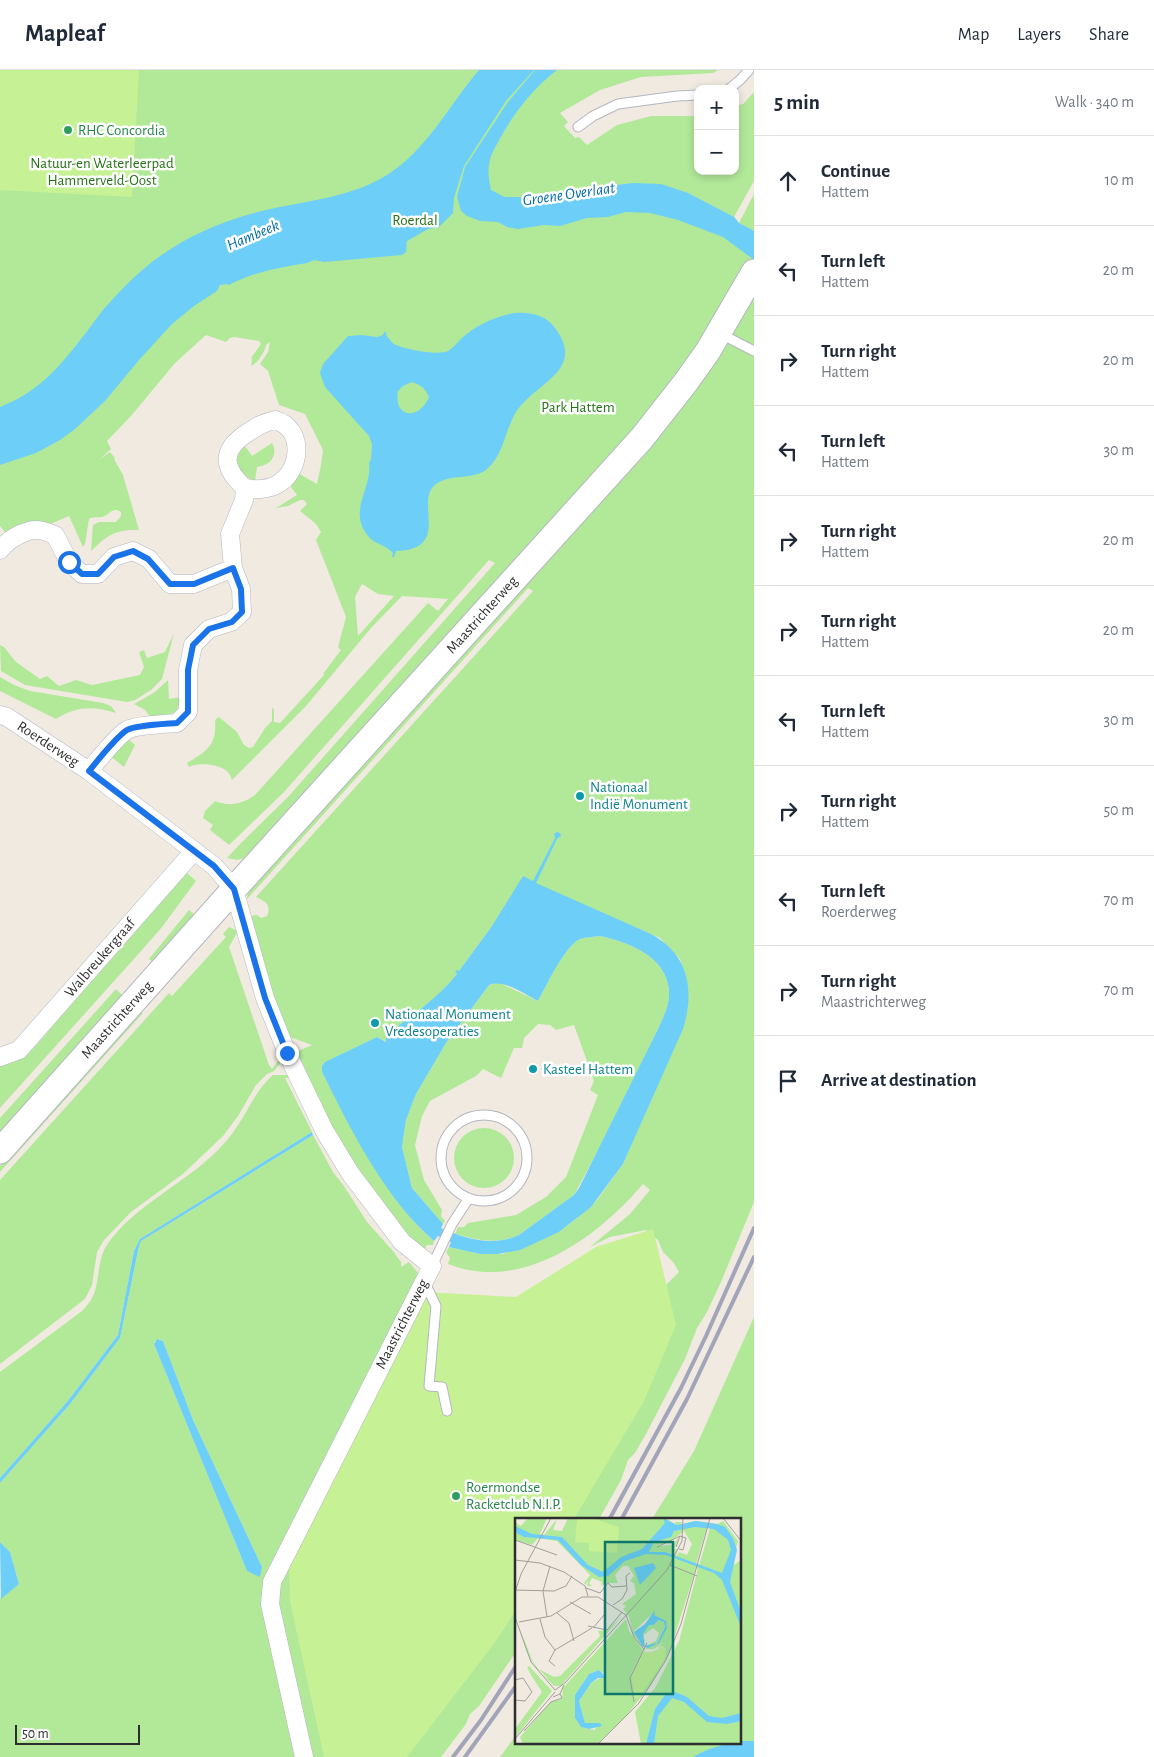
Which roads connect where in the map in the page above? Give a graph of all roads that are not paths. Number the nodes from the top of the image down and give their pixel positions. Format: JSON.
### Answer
{"nodes":[{"id":1,"x":749,"y":70,"type":"edge"},
{"id":2,"x":733,"y":85,"type":"edge"},
{"id":3,"x":694,"y":95,"type":"edge"},
{"id":4,"x":578,"y":127,"type":"dead end"},
{"id":5,"x":754,"y":272,"type":"edge"},
{"id":6,"x":724,"y":325,"type":"junction"},
{"id":7,"x":754,"y":351,"type":"edge"},
{"id":8,"x":245,"y":488,"type":"dead end"},
{"id":9,"x":0,"y":550,"type":"edge"},
{"id":10,"x":233,"y":568,"type":"junction"},
{"id":11,"x":0,"y":715,"type":"edge"},
{"id":12,"x":89,"y":771,"type":"junction"},
{"id":13,"x":194,"y":851,"type":"junction"},
{"id":14,"x":234,"y":889,"type":"junction"},
{"id":15,"x":0,"y":1057,"type":"edge"},
{"id":16,"x":0,"y":1151,"type":"edge"},
{"id":17,"x":469,"y":1198,"type":"junction"},
{"id":18,"x":431,"y":1265,"type":"junction"},
{"id":19,"x":447,"y":1411,"type":"dead end"},
{"id":20,"x":304,"y":1757,"type":"edge"}],
"edges":[{"from":1,"to":2,"type":"lane"},
{"from":3,"to":4,"type":"lane"},
{"from":5,"to":6,"type":"main road","name":"Maastrichterweg"},
{"from":6,"to":7,"type":"lane"},
{"from":6,"to":14,"type":"main road","name":"Maastrichterweg"},
{"from":8,"to":10,"type":"street"},
{"from":9,"to":10,"type":"street"},
{"from":10,"to":12,"type":"street"},
{"from":11,"to":12,"type":"street","name":"Roerderweg"},
{"from":12,"to":13,"type":"street","name":"Roerderweg"},
{"from":13,"to":14,"type":"street","name":"Roerderweg"},
{"from":13,"to":15,"type":"street","name":"Walbreukergraaf"},
{"from":14,"to":16,"type":"main road","name":"Maastrichterweg"},
{"from":14,"to":18,"type":"street","name":"Maastrichterweg"},
{"from":17,"to":17,"type":"lane"},
{"from":17,"to":18,"type":"lane"},
{"from":18,"to":19,"type":"lane"},
{"from":18,"to":20,"type":"street","name":"Maastrichterweg"}]}
